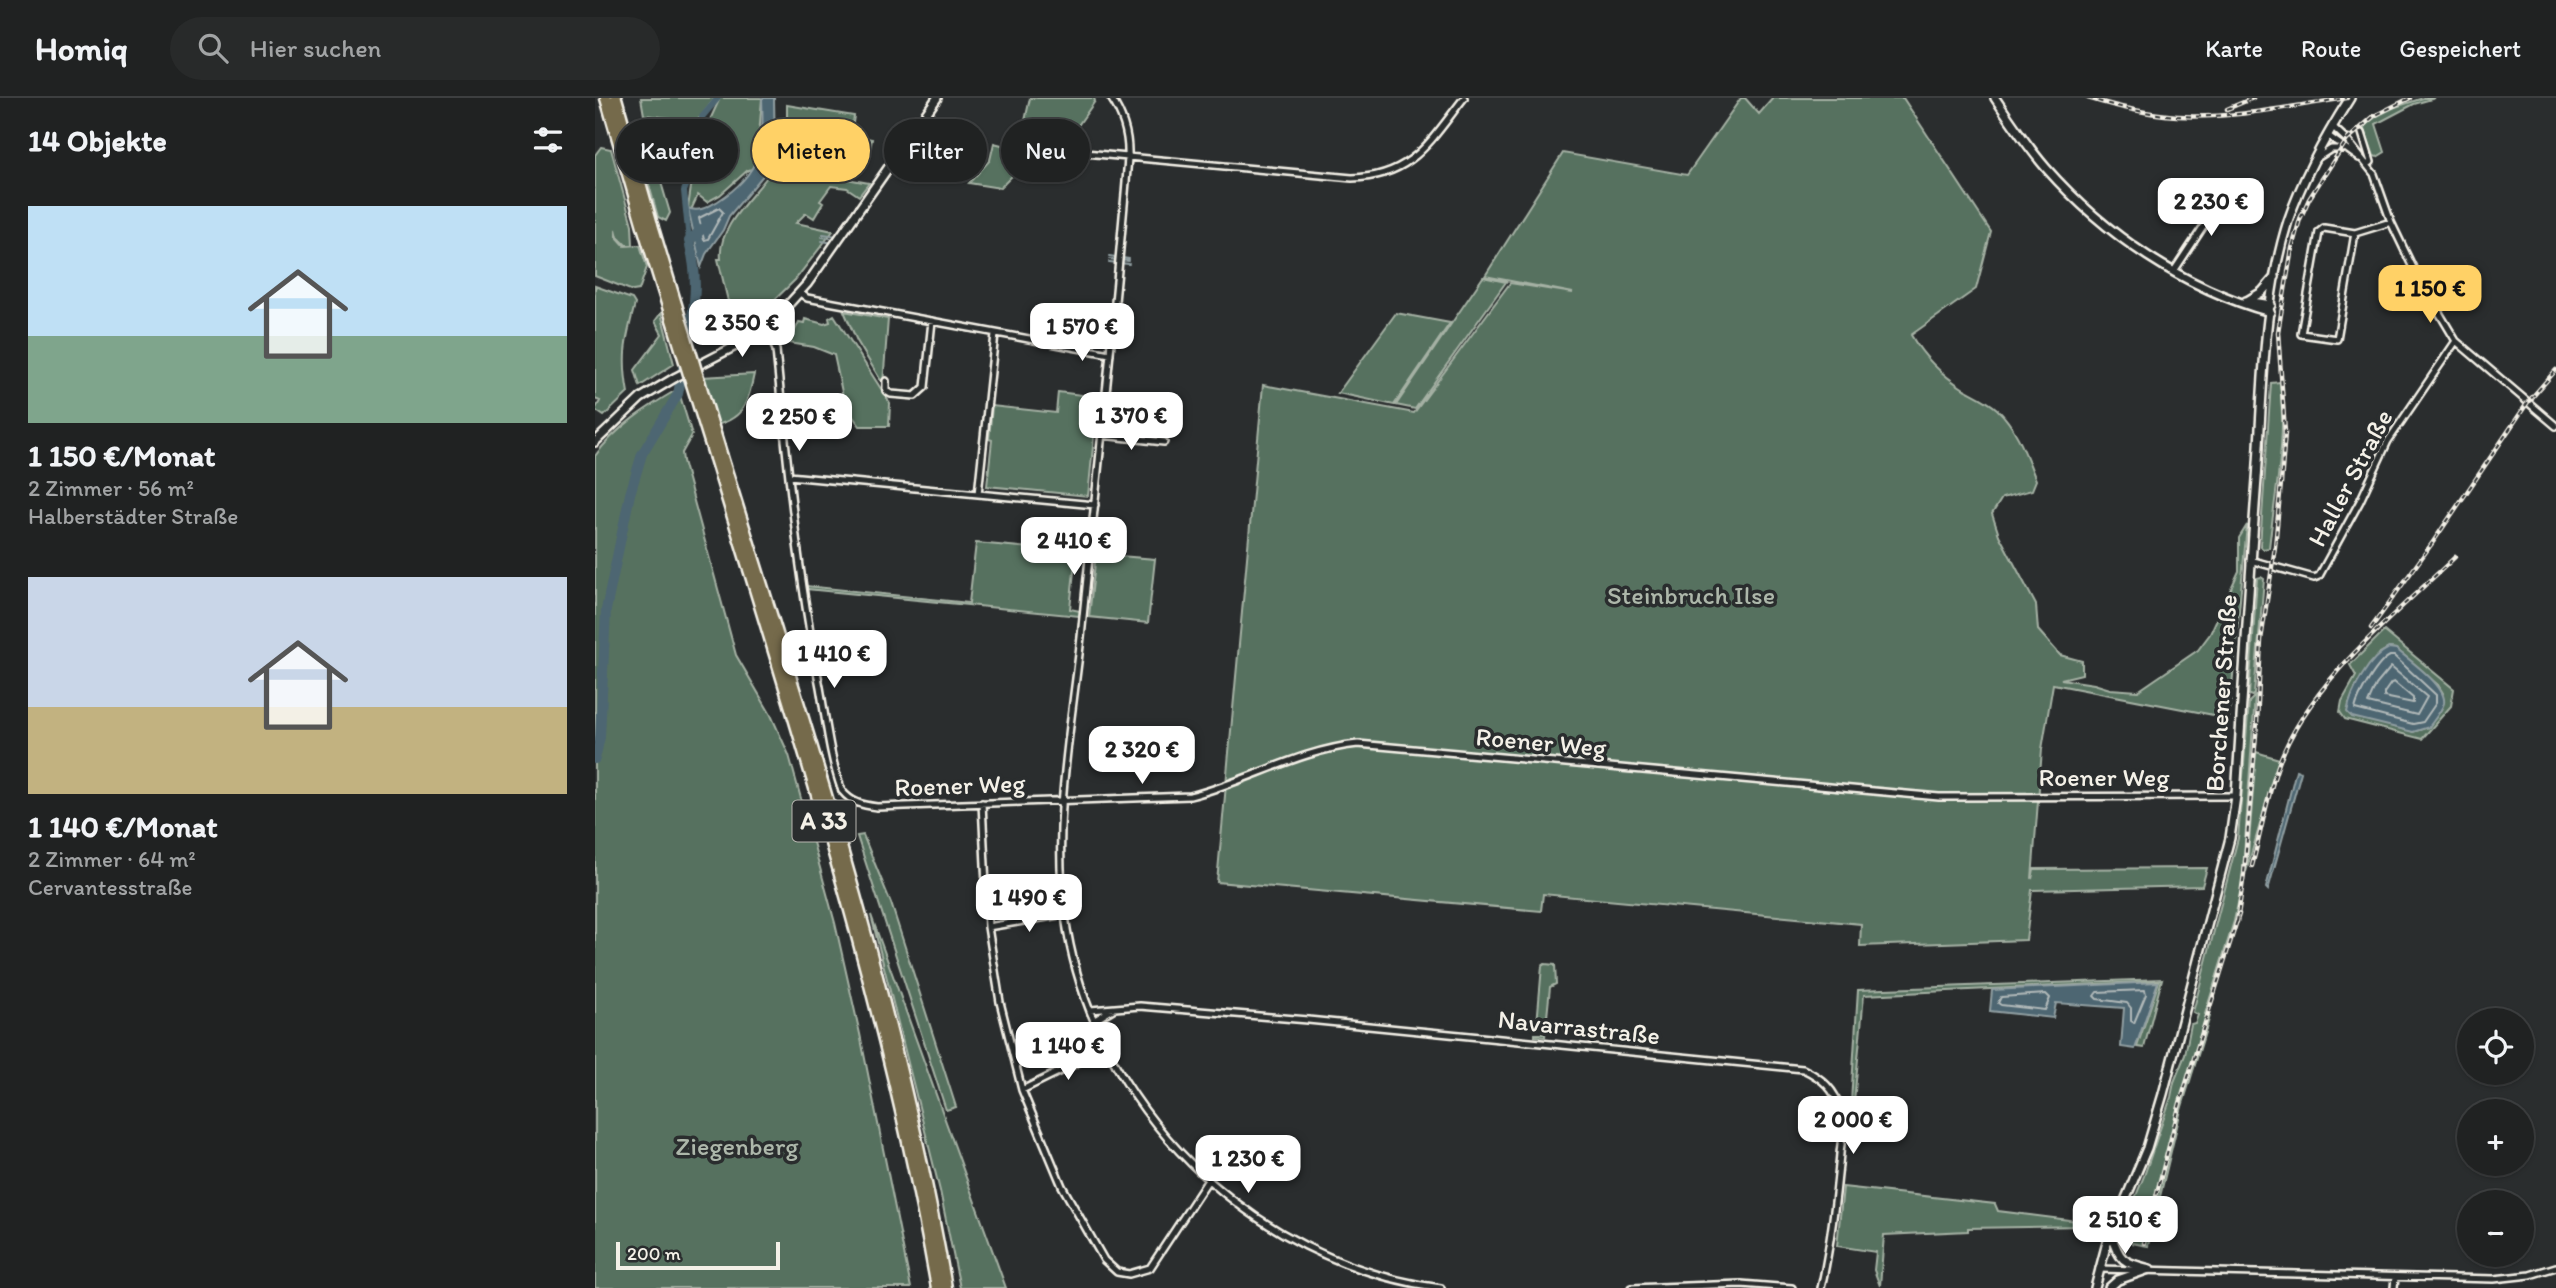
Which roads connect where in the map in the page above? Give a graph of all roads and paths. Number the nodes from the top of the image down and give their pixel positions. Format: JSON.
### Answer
{"nodes":[{"id":1,"x":606,"y":98,"type":"edge"},
{"id":2,"x":615,"y":98,"type":"edge"},
{"id":3,"x":937,"y":98,"type":"edge"},
{"id":4,"x":1111,"y":98,"type":"edge"},
{"id":5,"x":1464,"y":98,"type":"edge"},
{"id":6,"x":1995,"y":98,"type":"edge"},
{"id":7,"x":2350,"y":98,"type":"edge"},
{"id":8,"x":2332,"y":126,"type":"junction"},
{"id":9,"x":2362,"y":133,"type":"dead end"},
{"id":10,"x":2327,"y":135,"type":"junction"},
{"id":11,"x":2346,"y":150,"type":"junction"},
{"id":12,"x":1090,"y":154,"type":"edge"},
{"id":13,"x":1128,"y":158,"type":"junction"},
{"id":14,"x":2314,"y":159,"type":"junction"},
{"id":15,"x":2366,"y":163,"type":"junction"},
{"id":16,"x":2227,"y":191,"type":"dead end"},
{"id":17,"x":2391,"y":222,"type":"junction"},
{"id":18,"x":647,"y":225,"type":"junction"},
{"id":19,"x":2355,"y":233,"type":"junction"},
{"id":20,"x":2174,"y":271,"type":"junction"},
{"id":21,"x":2275,"y":276,"type":"junction"},
{"id":22,"x":800,"y":293,"type":"junction"},
{"id":23,"x":2235,"y":300,"type":"junction"},
{"id":24,"x":2247,"y":301,"type":"junction"},
{"id":25,"x":2271,"y":308,"type":"junction"},
{"id":26,"x":932,"y":321,"type":"junction"},
{"id":27,"x":767,"y":328,"type":"junction"},
{"id":28,"x":995,"y":334,"type":"junction"},
{"id":29,"x":2456,"y":341,"type":"junction"},
{"id":30,"x":1110,"y":354,"type":"junction"},
{"id":31,"x":886,"y":381,"type":"dead end"},
{"id":32,"x":2556,"y":426,"type":"edge"},
{"id":33,"x":1102,"y":435,"type":"junction"},
{"id":34,"x":595,"y":442,"type":"edge"},
{"id":35,"x":1164,"y":442,"type":"dead end"},
{"id":36,"x":718,"y":458,"type":"junction"},
{"id":37,"x":789,"y":477,"type":"junction"},
{"id":38,"x":978,"y":494,"type":"junction"},
{"id":39,"x":1095,"y":505,"type":"junction"},
{"id":40,"x":2250,"y":560,"type":"junction"},
{"id":41,"x":2237,"y":796,"type":"junction"},
{"id":42,"x":1063,"y":802,"type":"junction"},
{"id":43,"x":982,"y":803,"type":"junction"},
{"id":44,"x":1065,"y":915,"type":"junction"},
{"id":45,"x":988,"y":927,"type":"junction"},
{"id":46,"x":1114,"y":1009,"type":"junction"},
{"id":47,"x":1090,"y":1010,"type":"junction"},
{"id":48,"x":1095,"y":1020,"type":"junction"},
{"id":49,"x":1107,"y":1048,"type":"junction"},
{"id":50,"x":1022,"y":1090,"type":"junction"},
{"id":51,"x":1207,"y":1180,"type":"junction"},
{"id":52,"x":2111,"y":1233,"type":"junction"},
{"id":53,"x":2556,"y":1267,"type":"edge"},
{"id":54,"x":2099,"y":1269,"type":"junction"},
{"id":55,"x":2150,"y":1269,"type":"junction"},
{"id":56,"x":2395,"y":1276,"type":"junction"},
{"id":57,"x":937,"y":1288,"type":"edge"},
{"id":58,"x":946,"y":1288,"type":"edge"},
{"id":59,"x":1441,"y":1288,"type":"edge"},
{"id":60,"x":1631,"y":1288,"type":"edge"},
{"id":61,"x":1792,"y":1288,"type":"edge"},
{"id":62,"x":1821,"y":1288,"type":"edge"},
{"id":63,"x":2095,"y":1288,"type":"edge"},
{"id":64,"x":2109,"y":1288,"type":"edge"},
{"id":65,"x":2394,"y":1288,"type":"edge"}],
"edges":[{"from":1,"to":18,"type":"highway","number":"A 33"},
{"from":2,"to":18,"type":"highway","number":"A 33"},
{"from":3,"to":22,"type":"main road"},
{"from":4,"to":13,"type":"street"},
{"from":5,"to":13,"type":"street"},
{"from":6,"to":20,"type":"main road"},
{"from":7,"to":8,"type":"main road","name":"Borchener Straße"},
{"from":8,"to":10,"type":"main road","name":"Borchener Straße"},
{"from":8,"to":15,"type":"street"},
{"from":9,"to":15,"type":"street"},
{"from":10,"to":11,"type":"street"},
{"from":10,"to":14,"type":"main road","name":"Borchener Straße"},
{"from":11,"to":14,"type":"street"},
{"from":11,"to":15,"type":"street"},
{"from":12,"to":13,"type":"street"},
{"from":13,"to":30,"type":"street"},
{"from":14,"to":21,"type":"main road","name":"Borchener Straße"},
{"from":15,"to":17,"type":"street"},
{"from":16,"to":20,"type":"street"},
{"from":17,"to":19,"type":"street"},
{"from":17,"to":29,"type":"street"},
{"from":18,"to":36,"type":"highway","number":"A 33","bridge":true},
{"from":19,"to":19,"type":"street"},
{"from":20,"to":23,"type":"main road"},
{"from":21,"to":24,"type":"main road"},
{"from":21,"to":25,"type":"main road","name":"Borchener Straße"},
{"from":22,"to":26,"type":"street"},
{"from":22,"to":27,"type":"main road"},
{"from":23,"to":24,"type":"main road"},
{"from":23,"to":25,"type":"main road"},
{"from":24,"to":25,"type":"main road"},
{"from":25,"to":40,"type":"main road","name":"Borchener Straße"},
{"from":26,"to":28,"type":"street"},
{"from":26,"to":31,"type":"street"},
{"from":27,"to":34,"type":"main road","bridge":true},
{"from":27,"to":37,"type":"street"},
{"from":28,"to":30,"type":"street"},
{"from":28,"to":38,"type":"street"},
{"from":29,"to":32,"type":"street"},
{"from":29,"to":40,"type":"street","name":"Haller Straße"},
{"from":30,"to":33,"type":"street"},
{"from":33,"to":35,"type":"street"},
{"from":33,"to":39,"type":"street"},
{"from":36,"to":57,"type":"highway","number":"A 33"},
{"from":36,"to":58,"type":"highway","number":"A 33"},
{"from":37,"to":38,"type":"street"},
{"from":37,"to":43,"type":"street","name":"Roener Weg"},
{"from":38,"to":39,"type":"street"},
{"from":39,"to":42,"type":"street"},
{"from":40,"to":41,"type":"main road","name":"Borchener Straße"},
{"from":41,"to":42,"type":"street","name":"Roener Weg"},
{"from":41,"to":52,"type":"main road","name":"Borchener Straße"},
{"from":42,"to":43,"type":"street","name":"Roener Weg"},
{"from":42,"to":44,"type":"street"},
{"from":43,"to":45,"type":"street"},
{"from":44,"to":45,"type":"street"},
{"from":44,"to":47,"type":"street"},
{"from":45,"to":50,"type":"street"},
{"from":46,"to":47,"type":"street","name":"Navarrastraße"},
{"from":46,"to":48,"type":"street","name":"Navarrastraße"},
{"from":46,"to":62,"type":"street","name":"Navarrastraße"},
{"from":47,"to":48,"type":"street"},
{"from":48,"to":49,"type":"street"},
{"from":49,"to":50,"type":"street"},
{"from":49,"to":51,"type":"street"},
{"from":50,"to":51,"type":"street"},
{"from":51,"to":59,"type":"street"},
{"from":52,"to":54,"type":"main road","name":"Borchener Straße"},
{"from":52,"to":55,"type":"main road"},
{"from":53,"to":56,"type":"street"},
{"from":54,"to":55,"type":"street"},
{"from":54,"to":63,"type":"main road","name":"Borchener Straße"},
{"from":55,"to":56,"type":"street"},
{"from":55,"to":64,"type":"main road"},
{"from":56,"to":65,"type":"street"},
{"from":60,"to":61,"type":"street"}]}
